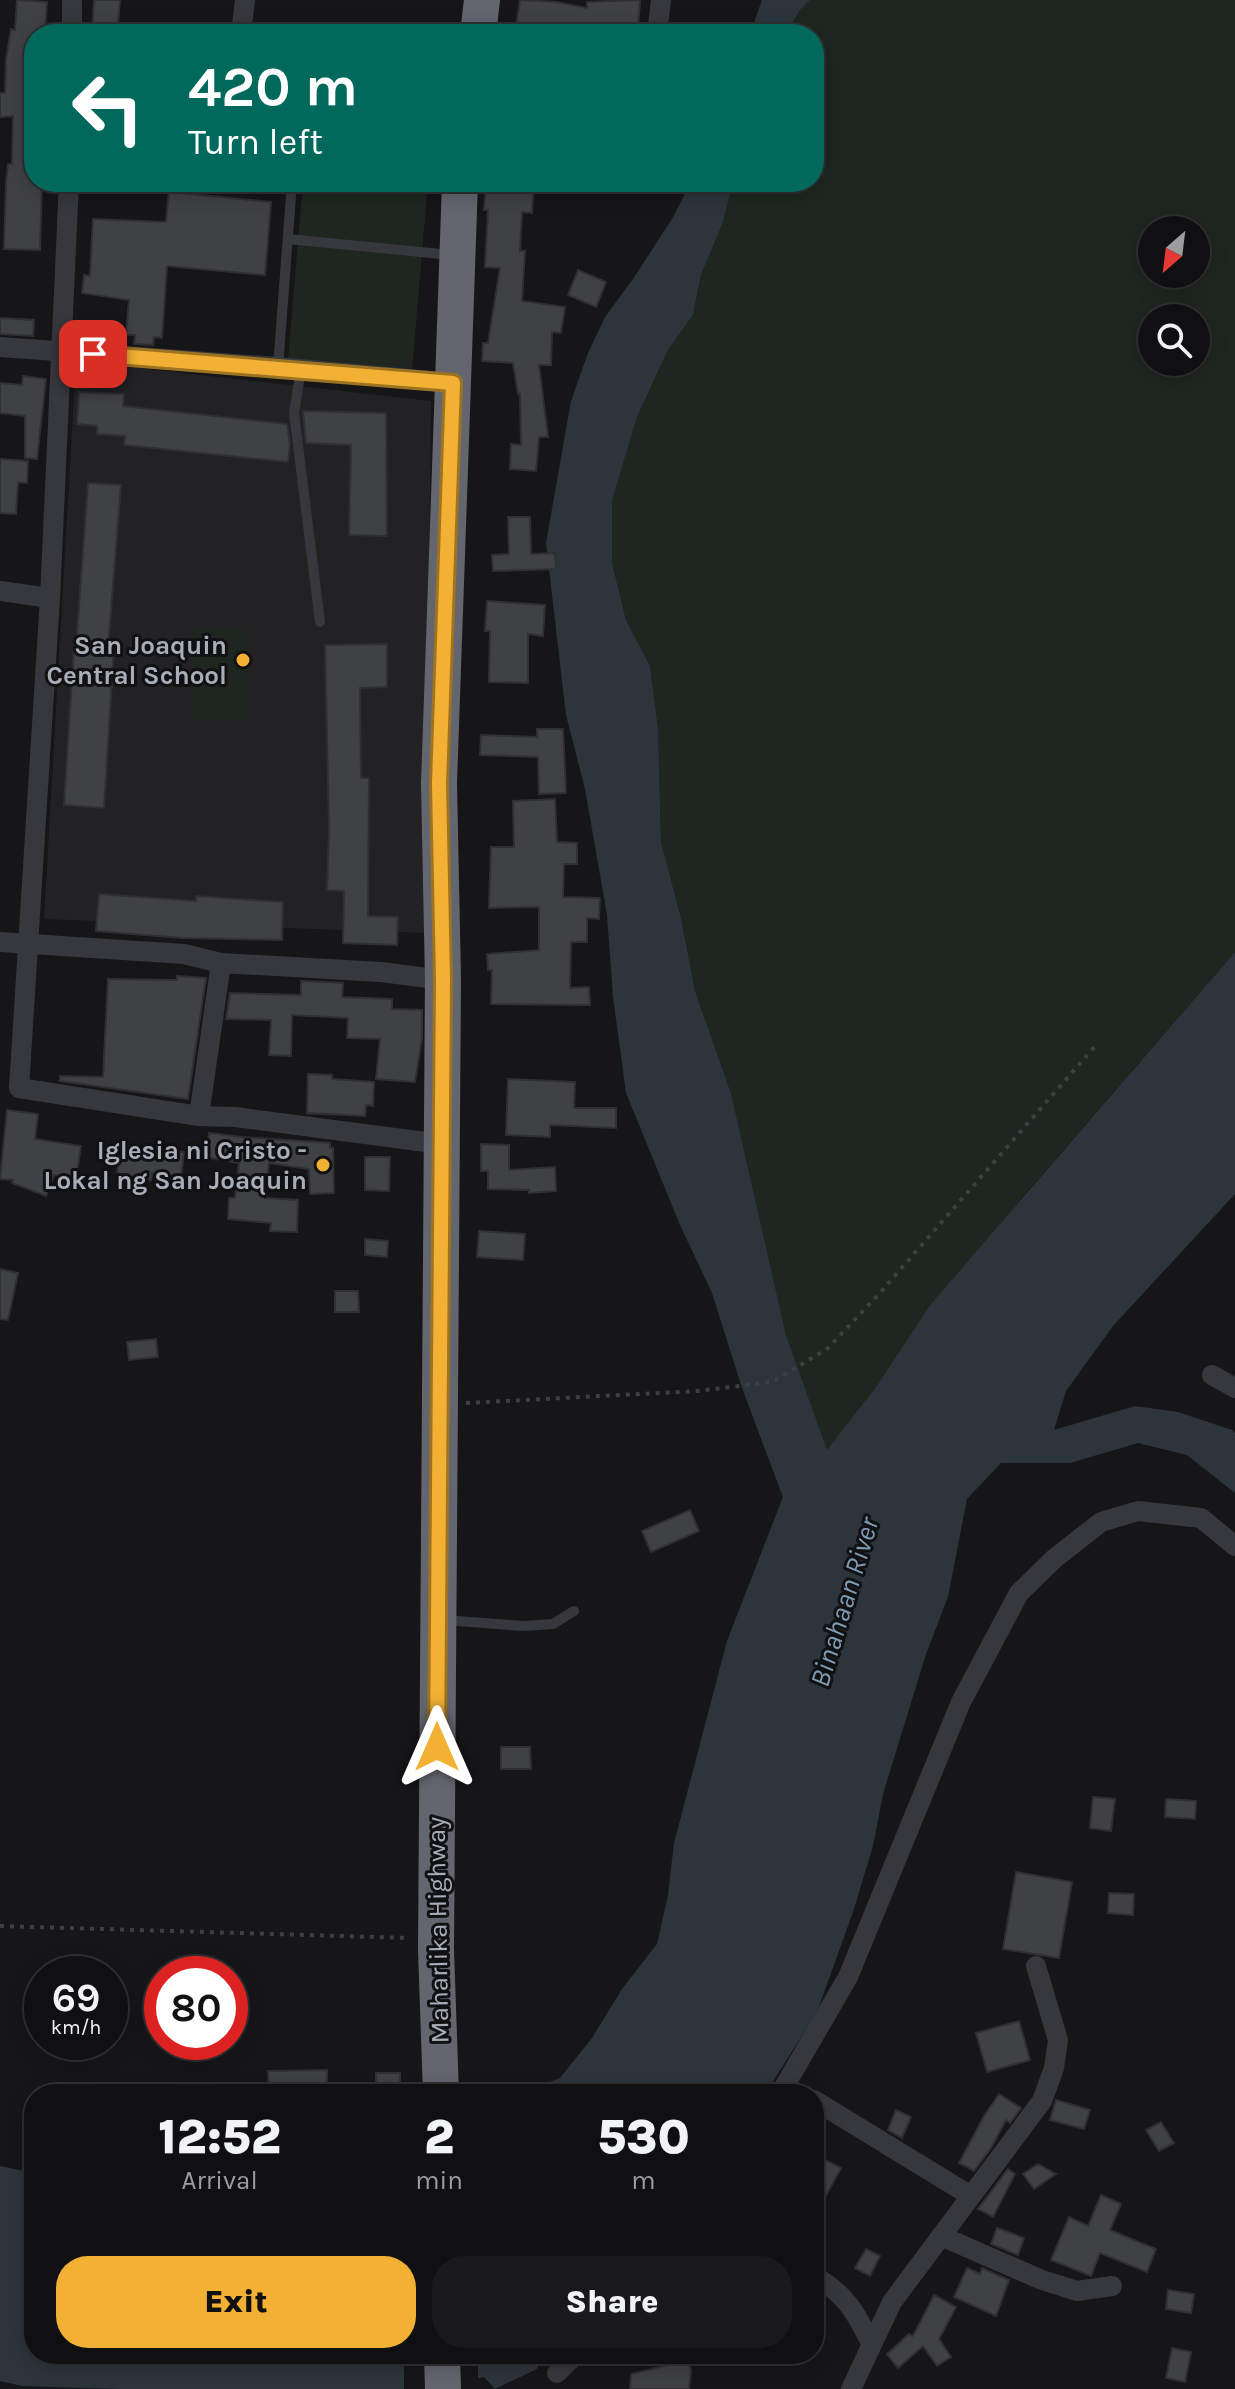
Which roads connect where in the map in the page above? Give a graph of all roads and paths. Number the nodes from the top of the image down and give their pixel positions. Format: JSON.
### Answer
{"nodes":[{"id":1,"x":72,"y":0,"type":"edge"},
{"id":2,"x":245,"y":0,"type":"edge"},
{"id":3,"x":482,"y":0,"type":"edge"},
{"id":4,"x":661,"y":0,"type":"edge"},
{"id":5,"x":72,"y":24,"type":"edge"},
{"id":6,"x":242,"y":24,"type":"edge"},
{"id":7,"x":479,"y":24,"type":"edge"},
{"id":8,"x":658,"y":24,"type":"edge"},
{"id":9,"x":69,"y":192,"type":"edge"},
{"id":10,"x":291,"y":192,"type":"edge"},
{"id":11,"x":460,"y":192,"type":"edge"},
{"id":12,"x":288,"y":239,"type":"junction"},
{"id":13,"x":457,"y":255,"type":"junction"},
{"id":14,"x":0,"y":347,"type":"edge"},
{"id":15,"x":62,"y":352,"type":"junction"},
{"id":16,"x":278,"y":367,"type":"junction"},
{"id":17,"x":301,"y":369,"type":"junction"},
{"id":18,"x":453,"y":383,"type":"junction"},
{"id":19,"x":0,"y":591,"type":"edge"},
{"id":20,"x":50,"y":598,"type":"junction"},
{"id":21,"x":320,"y":622,"type":"dead end"},
{"id":22,"x":0,"y":942,"type":"edge"},
{"id":23,"x":30,"y":944,"type":"junction"},
{"id":24,"x":221,"y":963,"type":"junction"},
{"id":25,"x":443,"y":980,"type":"junction"},
{"id":26,"x":1096,"y":1045,"type":"dead end"},
{"id":27,"x":199,"y":1116,"type":"junction"},
{"id":28,"x":441,"y":1144,"type":"junction"},
{"id":29,"x":1212,"y":1375,"type":"dead end"},
{"id":30,"x":1235,"y":1388,"type":"edge"},
{"id":31,"x":439,"y":1404,"type":"junction"},
{"id":32,"x":1235,"y":1546,"type":"edge"},
{"id":33,"x":574,"y":1611,"type":"dead end"},
{"id":34,"x":438,"y":1620,"type":"junction"},
{"id":35,"x":0,"y":1926,"type":"edge"},
{"id":36,"x":436,"y":1938,"type":"junction"},
{"id":37,"x":1036,"y":1966,"type":"dead end"},
{"id":38,"x":441,"y":2084,"type":"edge"},
{"id":39,"x":794,"y":2084,"type":"edge"},
{"id":40,"x":824,"y":2106,"type":"edge"},
{"id":41,"x":971,"y":2196,"type":"junction"},
{"id":42,"x":941,"y":2236,"type":"junction"},
{"id":43,"x":824,"y":2282,"type":"edge"},
{"id":44,"x":1112,"y":2286,"type":"dead end"},
{"id":45,"x":872,"y":2345,"type":"junction"},
{"id":46,"x":442,"y":2364,"type":"edge"},
{"id":47,"x":566,"y":2364,"type":"edge"},
{"id":48,"x":557,"y":2373,"type":"dead end"},
{"id":49,"x":443,"y":2389,"type":"edge"},
{"id":50,"x":851,"y":2389,"type":"edge"}],
"edges":[{"from":1,"to":5,"type":"street"},
{"from":2,"to":6,"type":"street"},
{"from":3,"to":7,"type":"highway"},
{"from":4,"to":8,"type":"street"},
{"from":9,"to":15,"type":"street"},
{"from":10,"to":12,"type":"lane"},
{"from":11,"to":13,"type":"highway","name":"Maharlika Highway"},
{"from":12,"to":13,"type":"lane"},
{"from":12,"to":16,"type":"lane"},
{"from":13,"to":18,"type":"highway","name":"Maharlika Highway"},
{"from":14,"to":15,"type":"street"},
{"from":15,"to":16,"type":"street"},
{"from":15,"to":20,"type":"street"},
{"from":16,"to":17,"type":"street"},
{"from":17,"to":18,"type":"street"},
{"from":17,"to":21,"type":"lane"},
{"from":18,"to":25,"type":"highway","name":"Maharlika Highway"},
{"from":19,"to":20,"type":"street"},
{"from":20,"to":23,"type":"street"},
{"from":22,"to":23,"type":"street"},
{"from":23,"to":24,"type":"street"},
{"from":23,"to":27,"type":"street"},
{"from":24,"to":25,"type":"street"},
{"from":24,"to":27,"type":"street"},
{"from":25,"to":28,"type":"highway","name":"Maharlika Highway"},
{"from":26,"to":31,"type":"path"},
{"from":27,"to":28,"type":"street"},
{"from":28,"to":31,"type":"highway","name":"Maharlika Highway"},
{"from":29,"to":30,"type":"street"},
{"from":31,"to":34,"type":"highway","name":"Maharlika Highway"},
{"from":32,"to":39,"type":"street"},
{"from":33,"to":34,"type":"lane"},
{"from":34,"to":36,"type":"highway","name":"Maharlika Highway"},
{"from":35,"to":36,"type":"path"},
{"from":36,"to":38,"type":"highway","name":"Maharlika Highway"},
{"from":37,"to":41,"type":"street"},
{"from":40,"to":41,"type":"street"},
{"from":41,"to":42,"type":"street"},
{"from":42,"to":44,"type":"street"},
{"from":42,"to":45,"type":"street"},
{"from":43,"to":45,"type":"street"},
{"from":45,"to":50,"type":"street"},
{"from":46,"to":49,"type":"highway"},
{"from":47,"to":48,"type":"street"}]}
